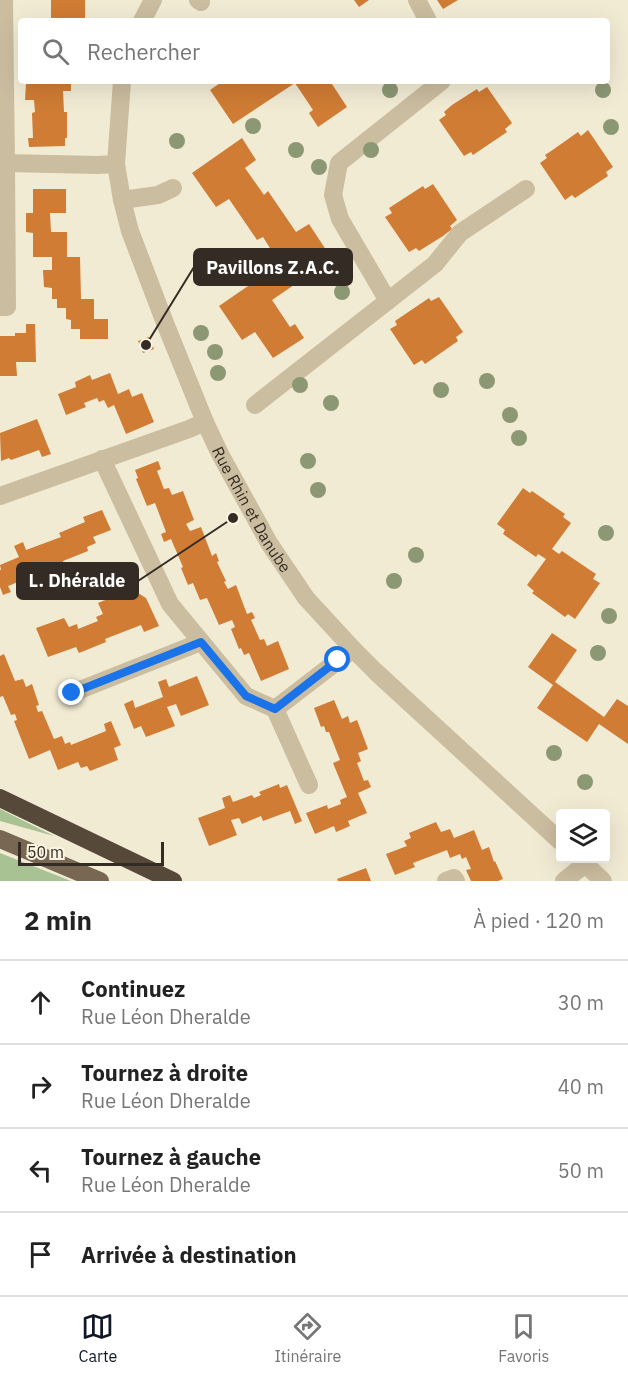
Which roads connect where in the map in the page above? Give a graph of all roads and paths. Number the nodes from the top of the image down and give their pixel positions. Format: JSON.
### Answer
{"nodes":[{"id":1,"x":4,"y":0,"type":"edge"},
{"id":2,"x":153,"y":0,"type":"edge"},
{"id":3,"x":417,"y":0,"type":"edge"},
{"id":4,"x":144,"y":18,"type":"edge"},
{"id":5,"x":426,"y":18,"type":"edge"},
{"id":6,"x":122,"y":84,"type":"edge"},
{"id":7,"x":438,"y":84,"type":"edge"},
{"id":8,"x":6,"y":163,"type":"junction"},
{"id":9,"x":116,"y":164,"type":"junction"},
{"id":10,"x":173,"y":188,"type":"dead end"},
{"id":11,"x":526,"y":189,"type":"dead end"},
{"id":12,"x":122,"y":200,"type":"junction"},
{"id":13,"x":388,"y":301,"type":"junction"},
{"id":14,"x":3,"y":307,"type":"edge"},
{"id":15,"x":255,"y":405,"type":"dead end"},
{"id":16,"x":205,"y":422,"type":"junction"},
{"id":17,"x":102,"y":459,"type":"junction"},
{"id":18,"x":0,"y":495,"type":"edge"},
{"id":19,"x":201,"y":642,"type":"junction"},
{"id":20,"x":353,"y":649,"type":"junction"},
{"id":21,"x":72,"y":693,"type":"dead end"},
{"id":22,"x":275,"y":709,"type":"junction"},
{"id":23,"x":309,"y":785,"type":"dead end"},
{"id":24,"x":0,"y":798,"type":"edge"},
{"id":25,"x":556,"y":836,"type":"edge"},
{"id":26,"x":2,"y":840,"type":"edge"},
{"id":27,"x":580,"y":863,"type":"edge"},
{"id":28,"x":584,"y":863,"type":"edge"},
{"id":29,"x":100,"y":881,"type":"edge"},
{"id":30,"x":173,"y":881,"type":"edge"},
{"id":31,"x":446,"y":881,"type":"edge"},
{"id":32,"x":456,"y":881,"type":"edge"},
{"id":33,"x":564,"y":881,"type":"edge"},
{"id":34,"x":603,"y":881,"type":"edge"}],
"edges":[{"from":1,"to":8,"type":"street"},
{"from":2,"to":4,"type":"street"},
{"from":3,"to":5,"type":"street"},
{"from":6,"to":9,"type":"street","name":"Rue Rhin et Danube"},
{"from":7,"to":13,"type":"street"},
{"from":8,"to":9,"type":"street"},
{"from":8,"to":14,"type":"street"},
{"from":9,"to":12,"type":"street","name":"Rue Rhin et Danube"},
{"from":10,"to":12,"type":"street"},
{"from":11,"to":13,"type":"street"},
{"from":12,"to":16,"type":"street","name":"Rue Rhin et Danube"},
{"from":13,"to":15,"type":"street"},
{"from":16,"to":17,"type":"street"},
{"from":16,"to":20,"type":"street","name":"Rue Rhin et Danube"},
{"from":17,"to":18,"type":"street"},
{"from":17,"to":19,"type":"street"},
{"from":19,"to":21,"type":"street"},
{"from":19,"to":22,"type":"street"},
{"from":20,"to":22,"type":"street"},
{"from":20,"to":25,"type":"street","name":"Rue Rhin et Danube"},
{"from":22,"to":23,"type":"street"},
{"from":24,"to":30,"type":"highway"},
{"from":26,"to":29,"type":"main road"},
{"from":27,"to":33,"type":"street"},
{"from":28,"to":34,"type":"street"},
{"from":31,"to":32,"type":"street"}]}
